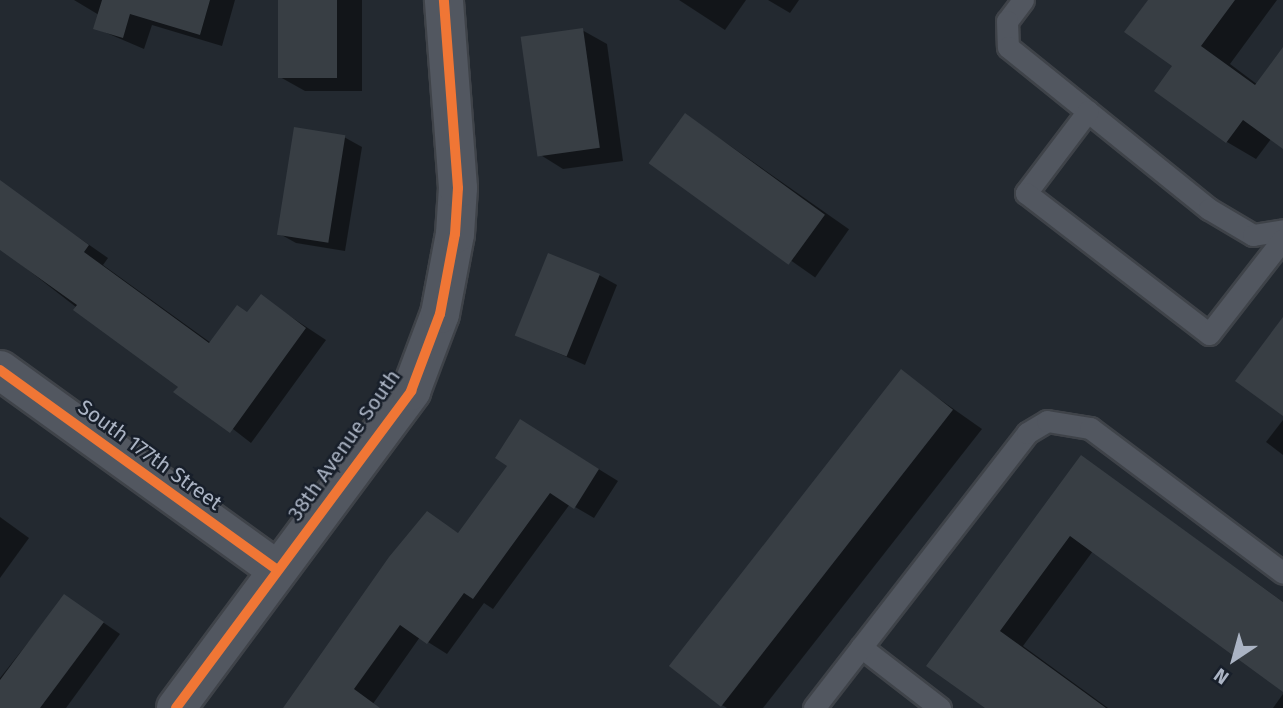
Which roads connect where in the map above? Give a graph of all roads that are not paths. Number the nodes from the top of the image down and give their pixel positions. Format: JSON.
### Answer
{"nodes":[{"id":1,"x":444,"y":0,"type":"edge"},
{"id":2,"x":1023,"y":0,"type":"edge"},
{"id":3,"x":1088,"y":111,"type":"junction"},
{"id":4,"x":1283,"y":230,"type":"edge"},
{"id":5,"x":1283,"y":239,"type":"edge"},
{"id":6,"x":0,"y":370,"type":"edge"},
{"id":7,"x":277,"y":570,"type":"junction"},
{"id":8,"x":1283,"y":573,"type":"edge"},
{"id":9,"x":861,"y":647,"type":"junction"},
{"id":10,"x":176,"y":708,"type":"edge"},
{"id":11,"x":814,"y":708,"type":"edge"},
{"id":12,"x":940,"y":708,"type":"edge"}],
"edges":[{"from":1,"to":7,"type":"street","name":"38th Avenue South"},
{"from":2,"to":3,"type":"lane"},
{"from":3,"to":4,"type":"lane"},
{"from":3,"to":5,"type":"lane"},
{"from":6,"to":7,"type":"street","name":"South 177th Street"},
{"from":7,"to":10,"type":"street","name":"38th Avenue South"},
{"from":8,"to":9,"type":"lane"},
{"from":9,"to":11,"type":"lane"},
{"from":9,"to":12,"type":"lane"}]}
